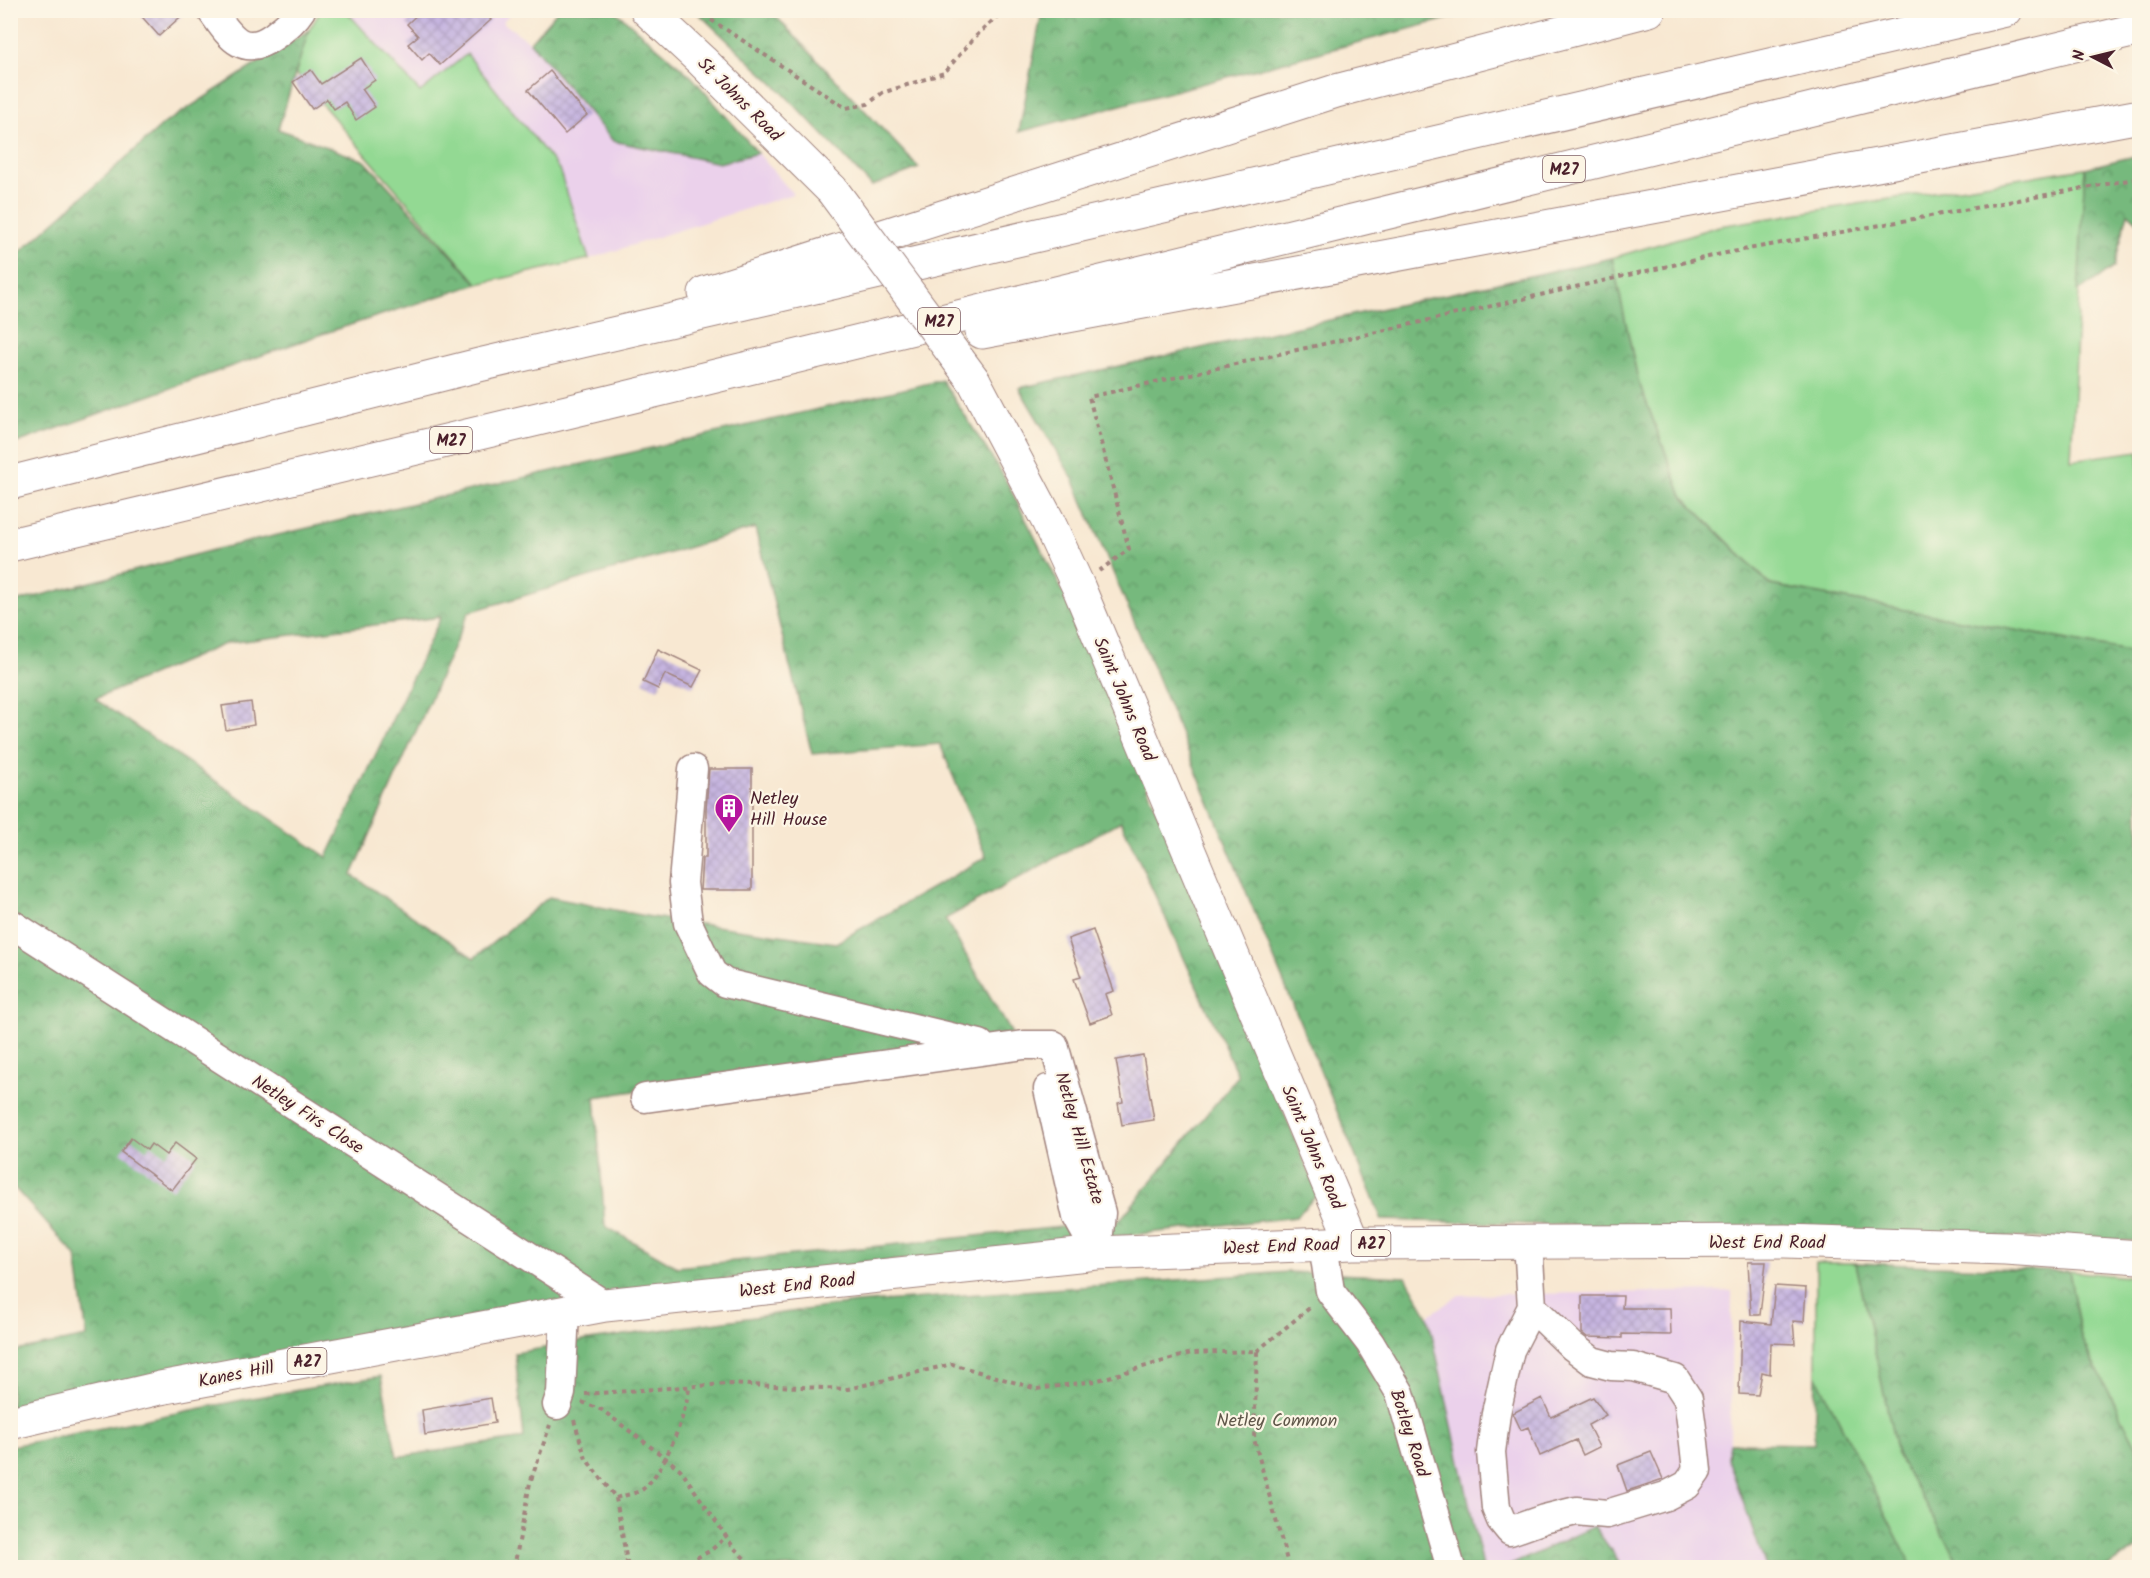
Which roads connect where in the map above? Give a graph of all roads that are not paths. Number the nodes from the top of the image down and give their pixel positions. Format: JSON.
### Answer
{"nodes":[{"id":1,"x":211,"y":10,"type":"edge"},
{"id":2,"x":301,"y":10,"type":"edge"},
{"id":3,"x":647,"y":10,"type":"edge"},
{"id":4,"x":1649,"y":10,"type":"edge"},
{"id":5,"x":2006,"y":10,"type":"edge"},
{"id":6,"x":2139,"y":29,"type":"edge"},
{"id":7,"x":2139,"y":116,"type":"edge"},
{"id":8,"x":832,"y":190,"type":"joint"},
{"id":9,"x":479,"y":366,"type":"junction"},
{"id":10,"x":609,"y":402,"type":"junction"},
{"id":11,"x":10,"y":483,"type":"edge"},
{"id":12,"x":10,"y":545,"type":"edge"},
{"id":13,"x":693,"y":769,"type":"dead end"},
{"id":14,"x":10,"y":923,"type":"edge"},
{"id":15,"x":1010,"y":1047,"type":"junction"},
{"id":16,"x":645,"y":1098,"type":"dead end"},
{"id":17,"x":1528,"y":1242,"type":"junction"},
{"id":18,"x":1338,"y":1244,"type":"junction"},
{"id":19,"x":1097,"y":1253,"type":"junction"},
{"id":20,"x":2139,"y":1257,"type":"edge"},
{"id":21,"x":605,"y":1305,"type":"junction"},
{"id":22,"x":1532,"y":1307,"type":"junction"},
{"id":23,"x":565,"y":1313,"type":"junction"},
{"id":24,"x":564,"y":1399,"type":"road end"},
{"id":25,"x":10,"y":1423,"type":"edge"},
{"id":26,"x":1451,"y":1568,"type":"edge"}],
"edges":[{"from":1,"to":2,"type":"street"},
{"from":3,"to":8,"type":"main road","name":"St Johns Road"},
{"from":4,"to":9,"type":"main road"},
{"from":5,"to":9,"type":"main road"},
{"from":6,"to":10,"type":"main road","number":"M27"},
{"from":7,"to":10,"type":"main road","number":"M27"},
{"from":8,"to":18,"type":"main road","name":"Saint Johns Road","bridge":true},
{"from":9,"to":11,"type":"main road"},
{"from":10,"to":12,"type":"main road","number":"M27"},
{"from":13,"to":15,"type":"street"},
{"from":14,"to":21,"type":"street","name":"Netley Firs Close"},
{"from":15,"to":16,"type":"street"},
{"from":15,"to":19,"type":"street","name":"Netley Hill Estate"},
{"from":17,"to":18,"type":"main road","name":"West End Road","number":"A27"},
{"from":17,"to":20,"type":"main road","name":"West End Road","number":"A27"},
{"from":17,"to":22,"type":"street"},
{"from":18,"to":19,"type":"main road","name":"West End Road","number":"A27"},
{"from":18,"to":26,"type":"street","name":"Botley Road"},
{"from":19,"to":21,"type":"main road","name":"West End Road","number":"A27"},
{"from":21,"to":23,"type":"main road","name":"Kanes Hill","number":"A27"},
{"from":22,"to":22,"type":"street"},
{"from":23,"to":24,"type":"street"},
{"from":23,"to":25,"type":"main road","name":"Kanes Hill","number":"A27"}]}
